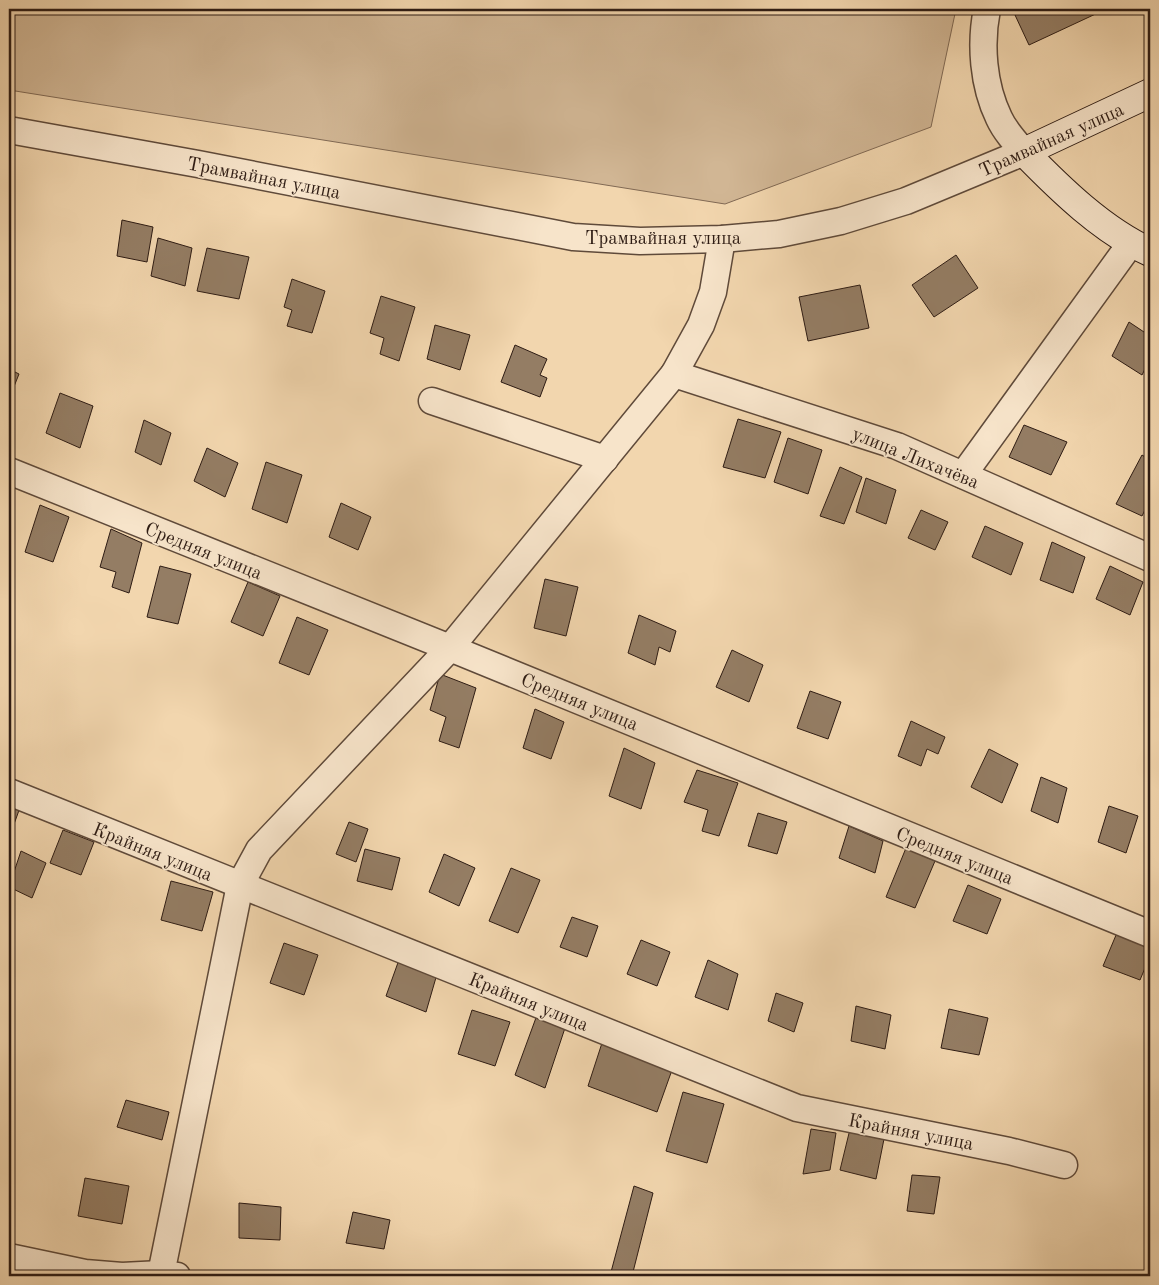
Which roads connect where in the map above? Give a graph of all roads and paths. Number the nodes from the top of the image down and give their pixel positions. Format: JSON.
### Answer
{"nodes":[{"id":1,"x":987,"y":9,"type":"edge"},
{"id":2,"x":1150,"y":93,"type":"edge"},
{"id":3,"x":9,"y":130,"type":"edge"},
{"id":4,"x":1024,"y":152,"type":"junction"},
{"id":5,"x":722,"y":239,"type":"junction"},
{"id":6,"x":1140,"y":248,"type":"edge"},
{"id":7,"x":674,"y":374,"type":"junction"},
{"id":8,"x":432,"y":401,"type":"dead end"},
{"id":9,"x":605,"y":459,"type":"junction"},
{"id":10,"x":9,"y":471,"type":"edge"},
{"id":11,"x":963,"y":475,"type":"junction"},
{"id":12,"x":1150,"y":558,"type":"edge"},
{"id":13,"x":450,"y":648,"type":"junction"},
{"id":14,"x":9,"y":792,"type":"edge"},
{"id":15,"x":240,"y":885,"type":"junction"},
{"id":16,"x":1150,"y":934,"type":"edge"},
{"id":17,"x":1064,"y":1165,"type":"dead end"},
{"id":18,"x":9,"y":1257,"type":"edge"},
{"id":19,"x":169,"y":1275,"type":"edge"}],
"edges":[{"from":1,"to":4,"type":"street"},
{"from":2,"to":4,"type":"street","name":"Трамвайная улица"},
{"from":3,"to":5,"type":"street","name":"Трамвайная улица"},
{"from":4,"to":5,"type":"street","name":"Трамвайная улица"},
{"from":4,"to":6,"type":"street"},
{"from":5,"to":7,"type":"street"},
{"from":6,"to":11,"type":"street"},
{"from":7,"to":9,"type":"street"},
{"from":7,"to":11,"type":"street","name":"улица Лихачёва"},
{"from":8,"to":9,"type":"street"},
{"from":9,"to":13,"type":"street"},
{"from":10,"to":13,"type":"street","name":"Средняя улица"},
{"from":11,"to":12,"type":"street","name":"улица Лихачёва"},
{"from":13,"to":15,"type":"street"},
{"from":13,"to":16,"type":"street","name":"Средняя улица"},
{"from":14,"to":15,"type":"street","name":"Крайняя улица"},
{"from":15,"to":17,"type":"street","name":"Крайняя улица"},
{"from":15,"to":19,"type":"street"},
{"from":18,"to":19,"type":"street"}]}
